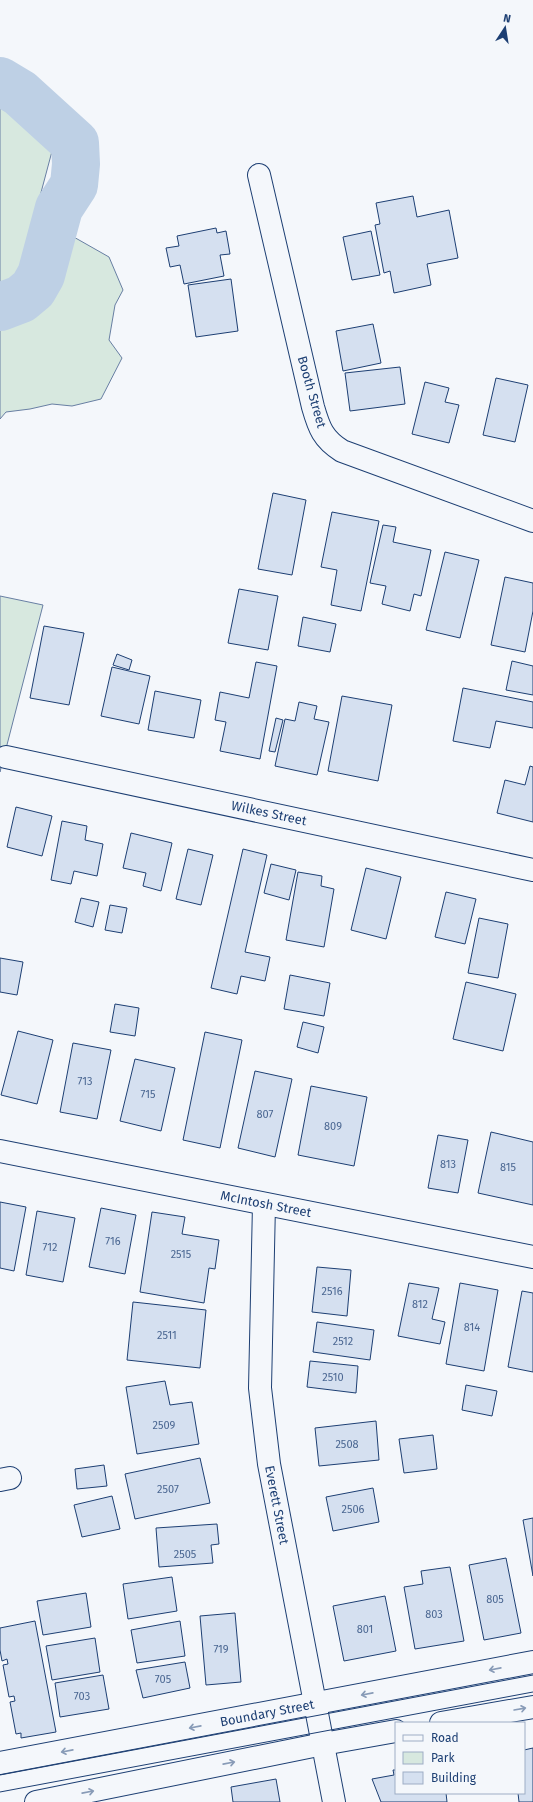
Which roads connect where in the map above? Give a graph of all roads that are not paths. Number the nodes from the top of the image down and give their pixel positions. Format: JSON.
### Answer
{"nodes":[{"id":1,"x":259,"y":174,"type":"dead end"},
{"id":2,"x":533,"y":521,"type":"edge"},
{"id":3,"x":6,"y":757,"type":"dead end"},
{"id":4,"x":533,"y":870,"type":"edge"},
{"id":5,"x":0,"y":1151,"type":"edge"},
{"id":6,"x":264,"y":1204,"type":"junction"},
{"id":7,"x":533,"y":1256,"type":"edge"},
{"id":8,"x":533,"y":1662,"type":"edge"},
{"id":9,"x":315,"y":1704,"type":"junction"},
{"id":10,"x":533,"y":1707,"type":"edge"},
{"id":11,"x":447,"y":1722,"type":"edge"},
{"id":12,"x":395,"y":1731,"type":"edge"},
{"id":13,"x":323,"y":1744,"type":"junction"},
{"id":14,"x":0,"y":1763,"type":"edge"},
{"id":15,"x":36,"y":1802,"type":"edge"},
{"id":16,"x":334,"y":1802,"type":"edge"}],
"edges":[{"from":1,"to":2,"type":"street","name":"Booth Street"},
{"from":3,"to":4,"type":"street","name":"Wilkes Street"},
{"from":5,"to":6,"type":"street","name":"McIntosh Street"},
{"from":6,"to":7,"type":"street","name":"McIntosh Street"},
{"from":6,"to":9,"type":"street","name":"Everett Street"},
{"from":8,"to":9,"type":"street","name":"Boundary Street","one_way":true},
{"from":9,"to":13,"type":"street","name":"Everett Street"},
{"from":9,"to":14,"type":"street","name":"Boundary Street","one_way":true},
{"from":11,"to":10,"type":"street","one_way":true},
{"from":12,"to":13,"type":"street"},
{"from":15,"to":13,"type":"street","one_way":true},
{"from":13,"to":16,"type":"street","name":"Everett Street"}]}
